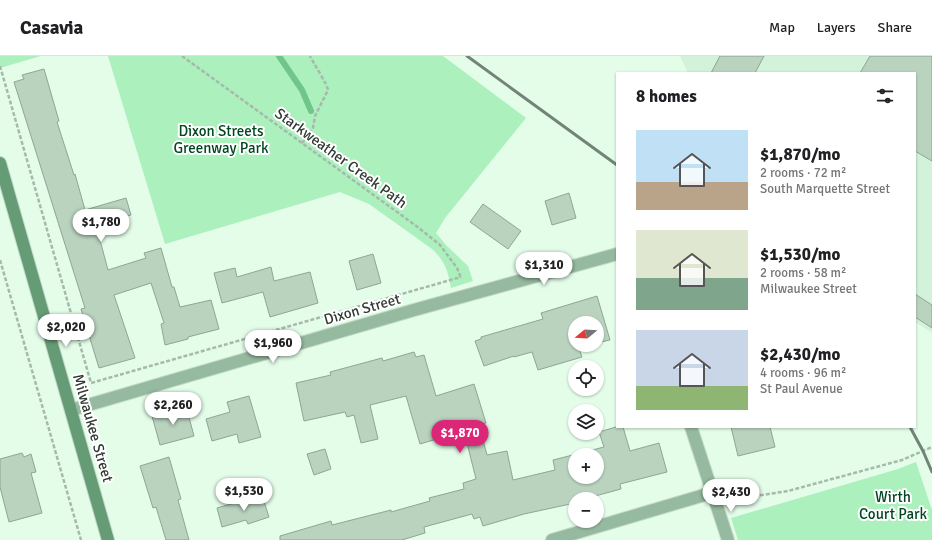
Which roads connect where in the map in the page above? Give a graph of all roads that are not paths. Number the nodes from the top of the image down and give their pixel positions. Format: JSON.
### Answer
{"nodes":[{"id":1,"x":0,"y":163,"type":"edge"},
{"id":2,"x":616,"y":254,"type":"edge"},
{"id":3,"x":72,"y":410,"type":"junction"},
{"id":4,"x":691,"y":428,"type":"edge"},
{"id":5,"x":711,"y":493,"type":"junction"},
{"id":6,"x":108,"y":540,"type":"edge"},
{"id":7,"x":552,"y":540,"type":"edge"},
{"id":8,"x":728,"y":540,"type":"edge"}],
"edges":[{"from":1,"to":3,"type":"street","name":"Milwaukee Street"},
{"from":2,"to":3,"type":"street","name":"Dixon Street"},
{"from":3,"to":6,"type":"street","name":"Milwaukee Street"},
{"from":4,"to":5,"type":"street"},
{"from":5,"to":7,"type":"street"},
{"from":5,"to":8,"type":"street"}]}
